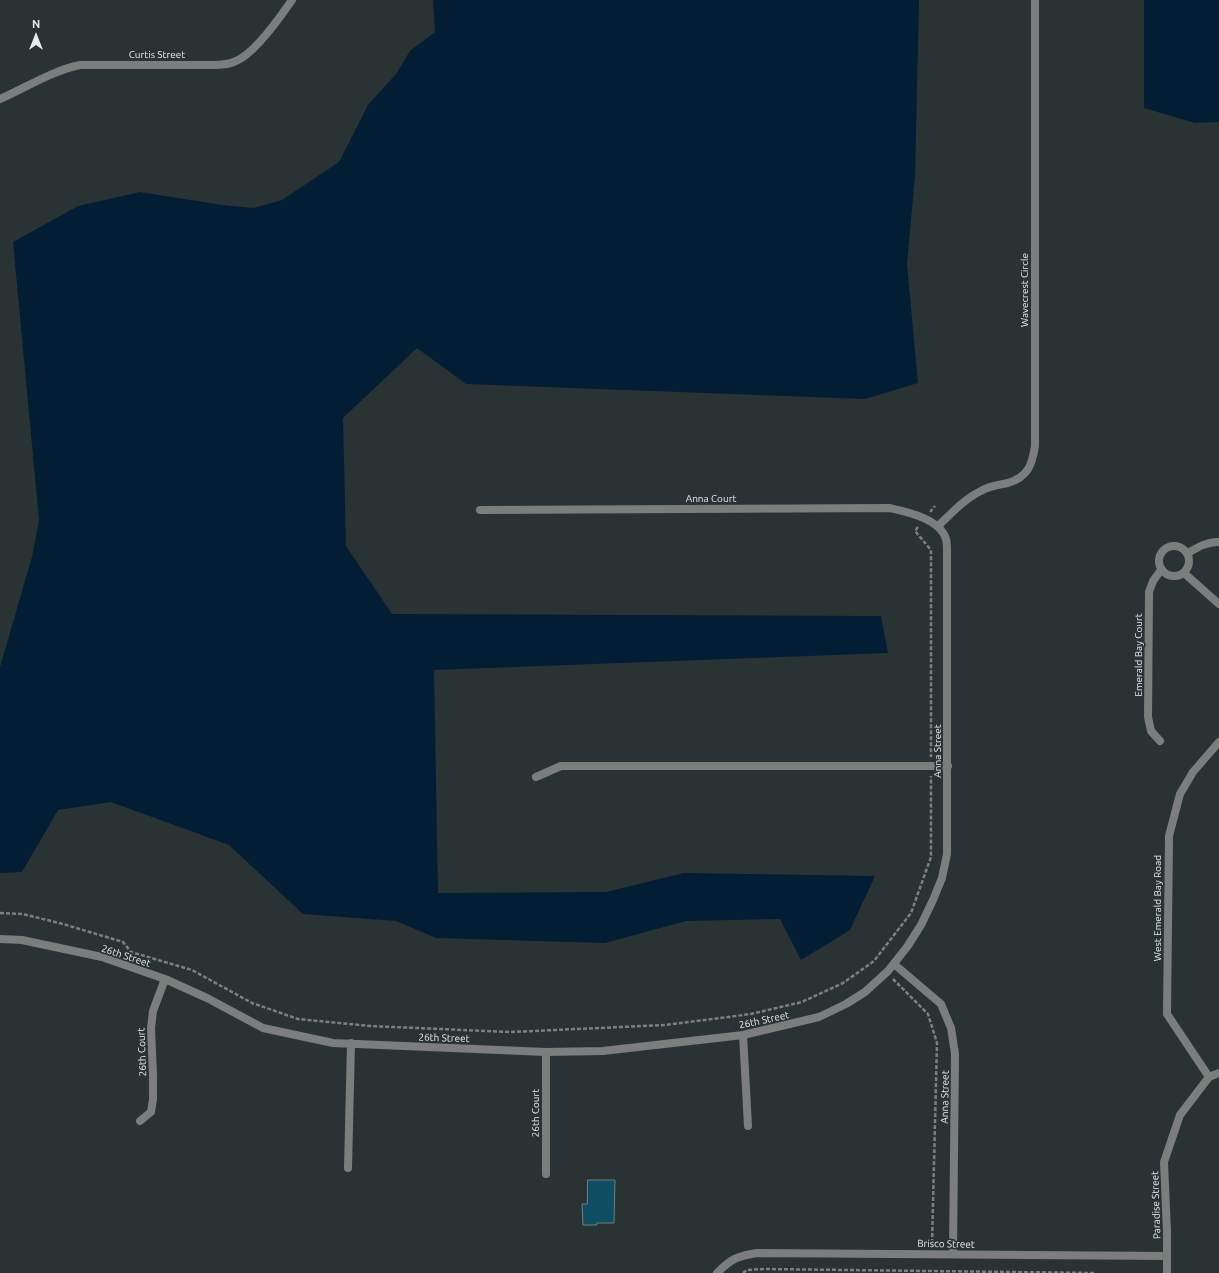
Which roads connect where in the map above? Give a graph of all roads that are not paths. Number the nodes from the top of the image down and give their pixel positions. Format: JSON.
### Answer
{"nodes":[{"id":1,"x":292,"y":0,"type":"edge"},
{"id":2,"x":1035,"y":0,"type":"edge"},
{"id":3,"x":0,"y":99,"type":"edge"},
{"id":4,"x":480,"y":510,"type":"dead end"},
{"id":5,"x":938,"y":526,"type":"junction"},
{"id":6,"x":1219,"y":542,"type":"edge"},
{"id":7,"x":1188,"y":553,"type":"junction"},
{"id":8,"x":1161,"y":570,"type":"junction"},
{"id":9,"x":1184,"y":573,"type":"junction"},
{"id":10,"x":1219,"y":604,"type":"edge"},
{"id":11,"x":1160,"y":741,"type":"dead end"},
{"id":12,"x":1219,"y":742,"type":"edge"},
{"id":13,"x":948,"y":766,"type":"junction"},
{"id":14,"x":536,"y":777,"type":"dead end"},
{"id":15,"x":0,"y":939,"type":"edge"},
{"id":16,"x":894,"y":964,"type":"junction"},
{"id":17,"x":887,"y":972,"type":"joint"},
{"id":18,"x":165,"y":979,"type":"junction"},
{"id":19,"x":744,"y":1035,"type":"junction"},
{"id":20,"x":351,"y":1043,"type":"junction"},
{"id":21,"x":546,"y":1052,"type":"junction"},
{"id":22,"x":1219,"y":1073,"type":"edge"},
{"id":23,"x":1209,"y":1077,"type":"junction"},
{"id":24,"x":140,"y":1121,"type":"dead end"},
{"id":25,"x":748,"y":1126,"type":"dead end"},
{"id":26,"x":348,"y":1168,"type":"dead end"},
{"id":27,"x":546,"y":1174,"type":"dead end"},
{"id":28,"x":953,"y":1254,"type":"junction"},
{"id":29,"x":1167,"y":1256,"type":"junction"},
{"id":30,"x":717,"y":1273,"type":"edge"},
{"id":31,"x":1167,"y":1273,"type":"edge"}],
"edges":[{"from":1,"to":3,"type":"street","name":"Curtis Street"},
{"from":2,"to":5,"type":"street","name":"Wavecrest Circle"},
{"from":4,"to":5,"type":"street","name":"Anna Court"},
{"from":5,"to":13,"type":"street","name":"Anna Street"},
{"from":6,"to":7,"type":"street"},
{"from":7,"to":8,"type":"street","name":"Emerald Bay Court"},
{"from":7,"to":9,"type":"street"},
{"from":8,"to":9,"type":"street"},
{"from":8,"to":11,"type":"street","name":"Emerald Bay Court"},
{"from":9,"to":10,"type":"street"},
{"from":12,"to":23,"type":"street","name":"West Emerald Bay Road"},
{"from":13,"to":14,"type":"street"},
{"from":13,"to":16,"type":"street","name":"Anna Street"},
{"from":15,"to":18,"type":"street","name":"26th Street"},
{"from":16,"to":17,"type":"street","name":"Anna Street"},
{"from":16,"to":28,"type":"street","name":"Anna Street"},
{"from":17,"to":19,"type":"street","name":"26th Street"},
{"from":18,"to":20,"type":"street","name":"26th Street"},
{"from":18,"to":24,"type":"street","name":"26th Court"},
{"from":19,"to":21,"type":"street","name":"26th Street"},
{"from":19,"to":25,"type":"street"},
{"from":20,"to":21,"type":"street","name":"26th Street"},
{"from":20,"to":26,"type":"street"},
{"from":21,"to":27,"type":"street","name":"26th Court"},
{"from":22,"to":23,"type":"street"},
{"from":23,"to":29,"type":"street","name":"Paradise Street"},
{"from":28,"to":29,"type":"street","name":"Brisco Street"},
{"from":28,"to":30,"type":"street","name":"Brisco Street"},
{"from":29,"to":31,"type":"street","name":"Paradise Street"}]}
